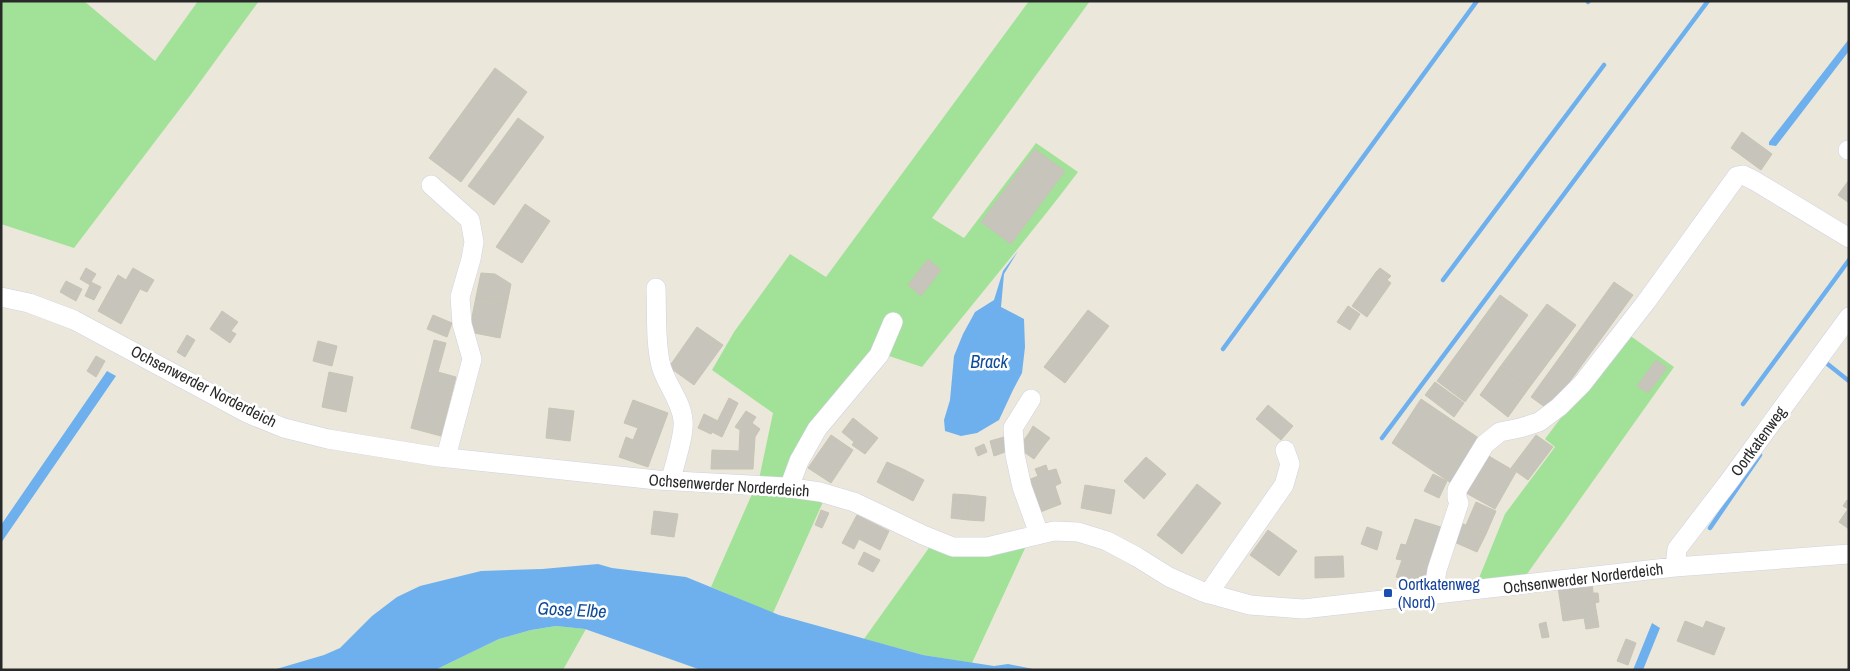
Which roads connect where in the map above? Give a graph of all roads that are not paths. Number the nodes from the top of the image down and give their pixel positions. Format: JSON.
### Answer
{"nodes":[{"id":1,"x":431,"y":185,"type":"dead end"},
{"id":2,"x":1849,"y":238,"type":"edge"},
{"id":3,"x":656,"y":288,"type":"dead end"},
{"id":4,"x":1,"y":296,"type":"edge"},
{"id":5,"x":1849,"y":317,"type":"edge"},
{"id":6,"x":893,"y":322,"type":"dead end"},
{"id":7,"x":1031,"y":399,"type":"dead end"},
{"id":8,"x":1285,"y":450,"type":"dead end"},
{"id":9,"x":446,"y":457,"type":"junction"},
{"id":10,"x":671,"y":480,"type":"junction"},
{"id":11,"x":789,"y":488,"type":"junction"},
{"id":12,"x":1039,"y":534,"type":"junction"},
{"id":13,"x":1849,"y":554,"type":"edge"},
{"id":14,"x":1675,"y":567,"type":"junction"},
{"id":15,"x":1208,"y":594,"type":"junction"},
{"id":16,"x":1434,"y":595,"type":"junction"}],
"edges":[{"from":1,"to":9,"type":"street"},
{"from":2,"to":16,"type":"street"},
{"from":3,"to":10,"type":"street"},
{"from":4,"to":9,"type":"street","name":"Ochsenwerder Norderdeich"},
{"from":5,"to":14,"type":"street","name":"Oortkatenweg"},
{"from":6,"to":11,"type":"street"},
{"from":7,"to":12,"type":"street"},
{"from":8,"to":15,"type":"street"},
{"from":9,"to":10,"type":"street","name":"Ochsenwerder Norderdeich"},
{"from":10,"to":11,"type":"street","name":"Ochsenwerder Norderdeich"},
{"from":11,"to":12,"type":"street","name":"Ochsenwerder Norderdeich"},
{"from":12,"to":15,"type":"street","name":"Ochsenwerder Norderdeich"},
{"from":13,"to":14,"type":"street","name":"Ochsenwerder Norderdeich"},
{"from":14,"to":16,"type":"street","name":"Ochsenwerder Norderdeich"},
{"from":15,"to":16,"type":"street","name":"Ochsenwerder Norderdeich"}]}
